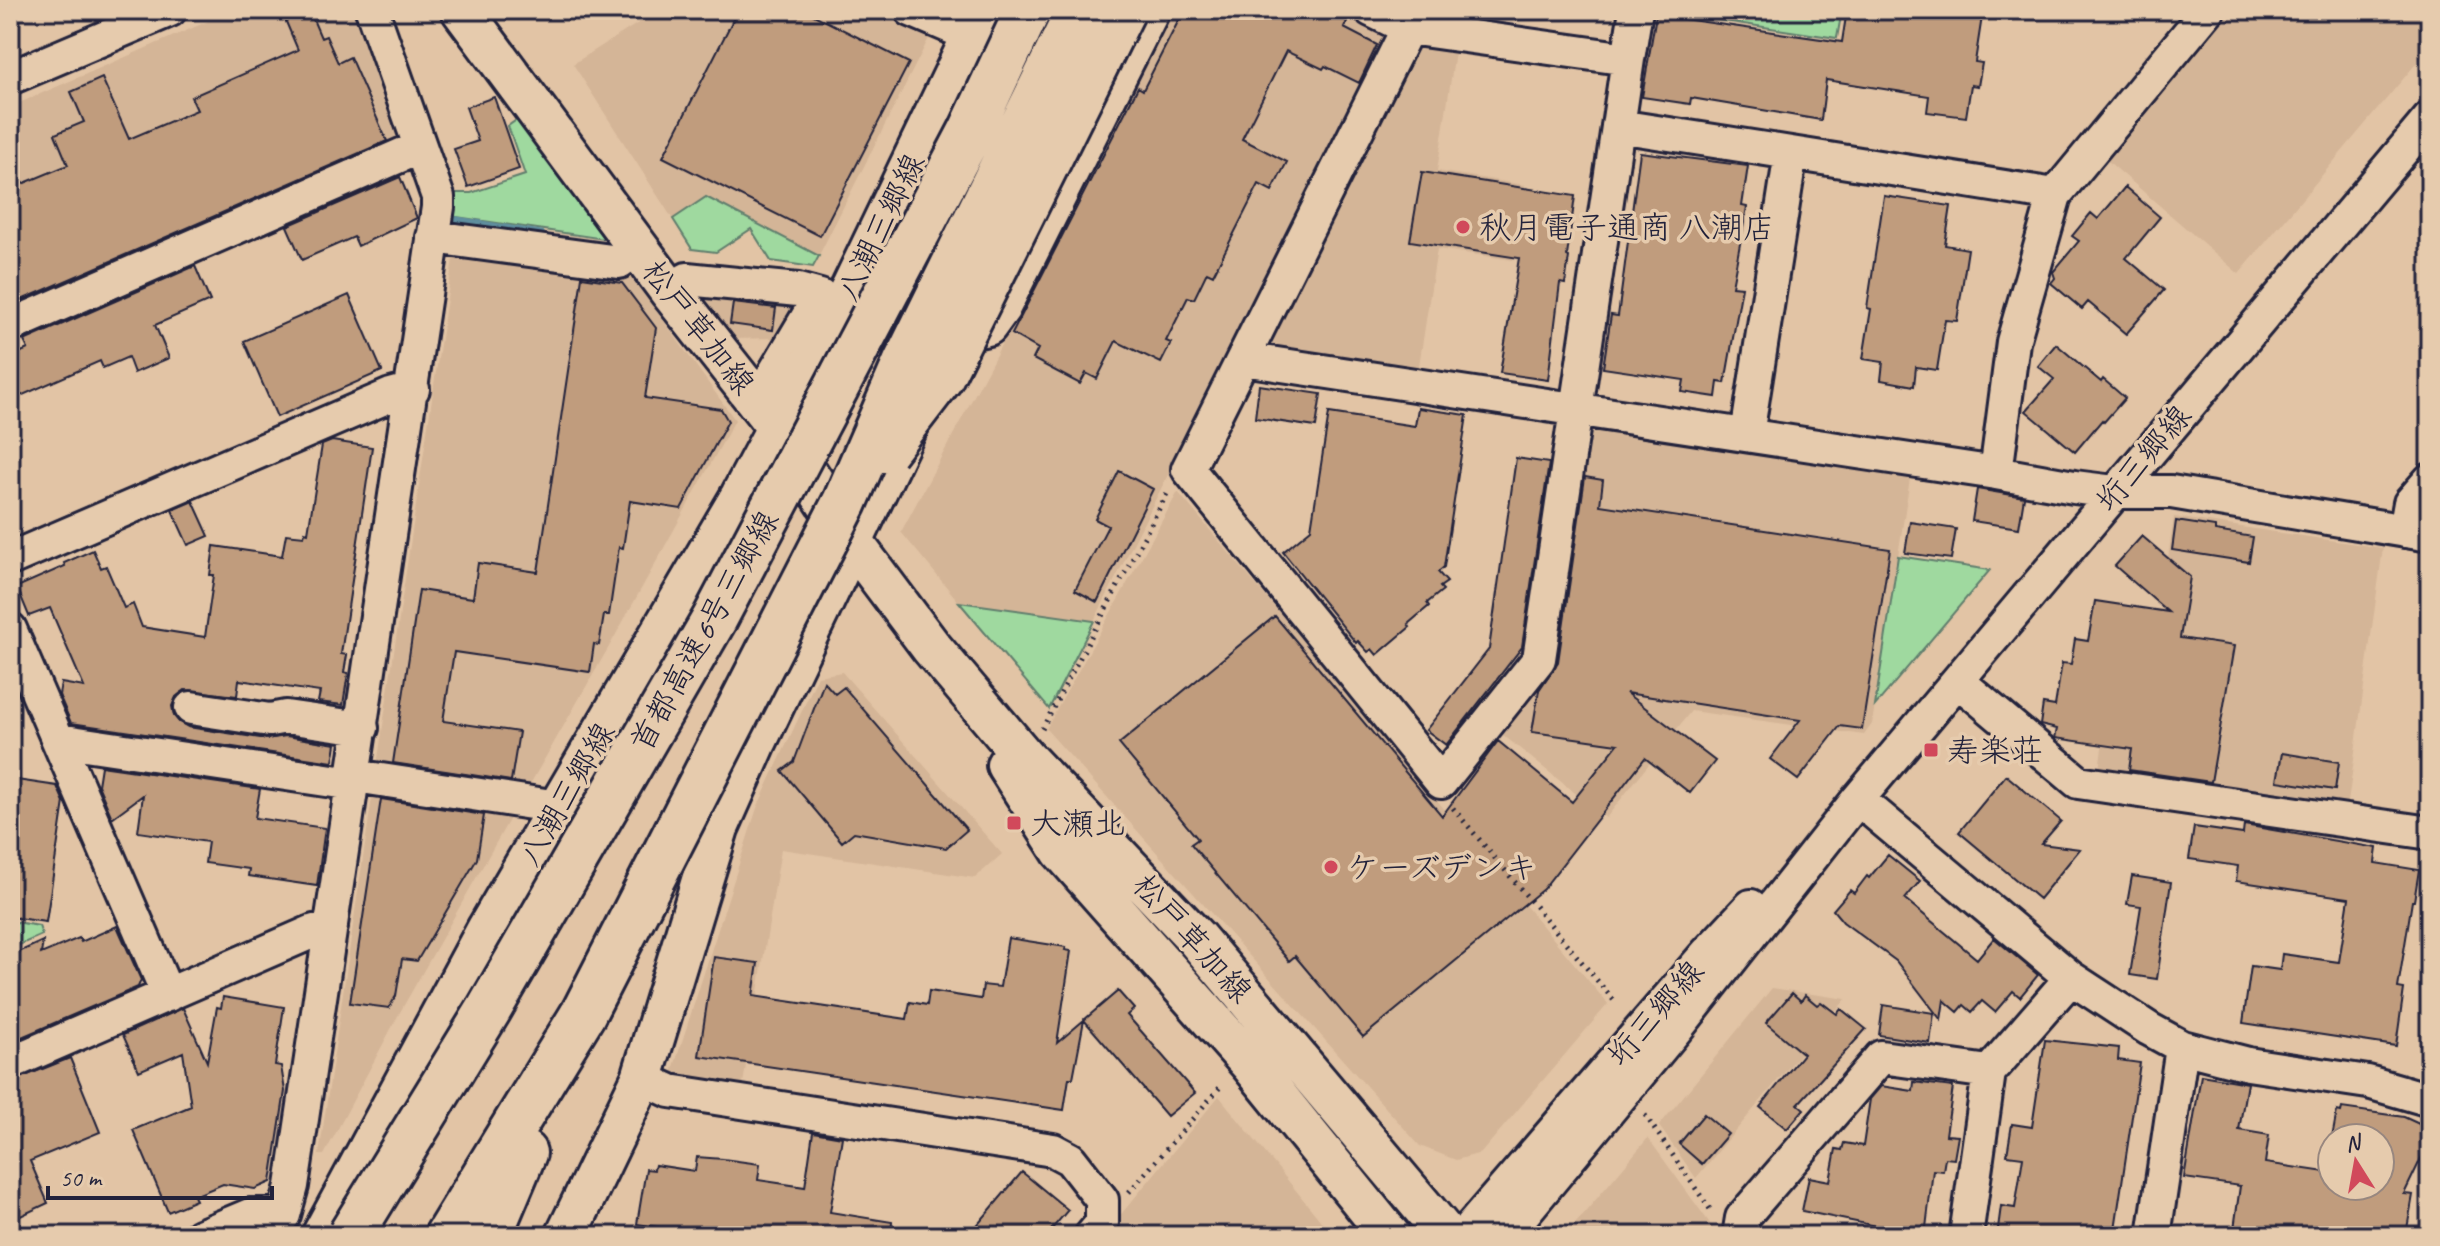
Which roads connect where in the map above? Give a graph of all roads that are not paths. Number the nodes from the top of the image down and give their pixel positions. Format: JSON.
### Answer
{"nodes":[{"id":1,"x":170,"y":10,"type":"edge"},
{"id":2,"x":372,"y":10,"type":"edge"},
{"id":3,"x":462,"y":10,"type":"edge"},
{"id":4,"x":911,"y":10,"type":"edge"},
{"id":5,"x":1028,"y":10,"type":"edge"},
{"id":6,"x":1079,"y":10,"type":"edge"},
{"id":7,"x":1102,"y":10,"type":"edge"},
{"id":8,"x":1123,"y":10,"type":"edge"},
{"id":9,"x":1149,"y":10,"type":"edge"},
{"id":10,"x":1371,"y":10,"type":"edge"},
{"id":11,"x":1636,"y":10,"type":"edge"},
{"id":12,"x":2208,"y":10,"type":"edge"},
{"id":13,"x":137,"y":16,"type":"edge"},
{"id":14,"x":986,"y":19,"type":"edge"},
{"id":15,"x":1408,"y":28,"type":"junction"},
{"id":16,"x":1628,"y":59,"type":"junction"},
{"id":17,"x":10,"y":78,"type":"edge"},
{"id":18,"x":2430,"y":118,"type":"edge"},
{"id":19,"x":1618,"y":126,"type":"junction"},
{"id":20,"x":420,"y":147,"type":"junction"},
{"id":21,"x":1791,"y":153,"type":"junction"},
{"id":22,"x":2055,"y":195,"type":"junction"},
{"id":23,"x":433,"y":237,"type":"junction"},
{"id":24,"x":638,"y":248,"type":"junction"},
{"id":25,"x":670,"y":291,"type":"junction"},
{"id":26,"x":10,"y":326,"type":"edge"},
{"id":27,"x":952,"y":333,"type":"junction"},
{"id":28,"x":1243,"y":359,"type":"junction"},
{"id":29,"x":413,"y":389,"type":"junction"},
{"id":30,"x":1576,"y":409,"type":"junction"},
{"id":31,"x":768,"y":415,"type":"junction"},
{"id":32,"x":1747,"y":435,"type":"junction"},
{"id":33,"x":1996,"y":473,"type":"junction"},
{"id":34,"x":2430,"y":480,"type":"edge"},
{"id":35,"x":2114,"y":492,"type":"junction"},
{"id":36,"x":849,"y":522,"type":"junction"},
{"id":37,"x":2418,"y":533,"type":"edge"},
{"id":38,"x":10,"y":559,"type":"edge"},
{"id":39,"x":10,"y":629,"type":"edge"},
{"id":40,"x":931,"y":647,"type":"junction"},
{"id":41,"x":1958,"y":681,"type":"junction"},
{"id":42,"x":191,"y":708,"type":"dead end"},
{"id":43,"x":362,"y":728,"type":"junction"},
{"id":44,"x":58,"y":740,"type":"junction"},
{"id":45,"x":354,"y":780,"type":"junction"},
{"id":46,"x":1858,"y":799,"type":"junction"},
{"id":47,"x":558,"y":807,"type":"junction"},
{"id":48,"x":2430,"y":833,"type":"edge"},
{"id":49,"x":331,"y":927,"type":"junction"},
{"id":50,"x":2071,"y":978,"type":"junction"},
{"id":51,"x":168,"y":995,"type":"junction"},
{"id":52,"x":583,"y":1014,"type":"junction"},
{"id":53,"x":2182,"y":1047,"type":"junction"},
{"id":54,"x":10,"y":1063,"type":"edge"},
{"id":55,"x":1989,"y":1072,"type":"junction"},
{"id":56,"x":642,"y":1078,"type":"junction"},
{"id":57,"x":2430,"y":1100,"type":"edge"},
{"id":58,"x":292,"y":1226,"type":"edge"},
{"id":59,"x":1096,"y":1229,"type":"edge"},
{"id":60,"x":342,"y":1235,"type":"edge"},
{"id":61,"x":1738,"y":1235,"type":"edge"},
{"id":62,"x":200,"y":1236,"type":"edge"},
{"id":63,"x":447,"y":1236,"type":"edge"},
{"id":64,"x":489,"y":1236,"type":"edge"},
{"id":65,"x":566,"y":1236,"type":"edge"},
{"id":66,"x":1390,"y":1236,"type":"edge"},
{"id":67,"x":1447,"y":1236,"type":"edge"},
{"id":68,"x":1463,"y":1236,"type":"edge"},
{"id":69,"x":1505,"y":1236,"type":"edge"},
{"id":70,"x":1966,"y":1236,"type":"edge"},
{"id":71,"x":2154,"y":1236,"type":"edge"}],
"edges":[{"from":1,"to":13,"type":"street"},
{"from":2,"to":20,"type":"street"},
{"from":3,"to":24,"type":"main road","name":"松戸草加線"},
{"from":4,"to":14,"type":"street"},
{"from":5,"to":60,"type":"highway","name":"首都高速6号三郷線","bridge":true},
{"from":6,"to":36,"type":"highway","name":"首都高速6号三郷線","bridge":true},
{"from":7,"to":27,"type":"main road"},
{"from":8,"to":36,"type":"highway","bridge":true},
{"from":9,"to":27,"type":"main road"},
{"from":10,"to":15,"type":"street"},
{"from":11,"to":16,"type":"street"},
{"from":12,"to":22,"type":"street"},
{"from":13,"to":17,"type":"street"},
{"from":14,"to":31,"type":"main road","name":"八潮三郷線"},
{"from":14,"to":60,"type":"highway","bridge":true},
{"from":15,"to":16,"type":"street"},
{"from":15,"to":28,"type":"street"},
{"from":16,"to":19,"type":"street"},
{"from":18,"to":35,"type":"street","name":"垳三郷線"},
{"from":19,"to":21,"type":"street"},
{"from":19,"to":30,"type":"street"},
{"from":20,"to":23,"type":"street"},
{"from":20,"to":26,"type":"street"},
{"from":21,"to":22,"type":"street"},
{"from":21,"to":32,"type":"street"},
{"from":22,"to":33,"type":"street"},
{"from":23,"to":24,"type":"street"},
{"from":23,"to":29,"type":"street"},
{"from":24,"to":25,"type":"main road","name":"松戸草加線"},
{"from":25,"to":31,"type":"main road","name":"松戸草加線"},
{"from":25,"to":31,"type":"street"},
{"from":27,"to":36,"type":"main road"},
{"from":28,"to":30,"type":"street"},
{"from":28,"to":30,"type":"street"},
{"from":29,"to":38,"type":"street"},
{"from":29,"to":43,"type":"street"},
{"from":30,"to":32,"type":"street"},
{"from":31,"to":36,"type":"main road","name":"松戸草加線"},
{"from":31,"to":47,"type":"main road","name":"八潮三郷線"},
{"from":32,"to":33,"type":"street"},
{"from":33,"to":35,"type":"street"},
{"from":34,"to":37,"type":"street"},
{"from":35,"to":37,"type":"street"},
{"from":35,"to":41,"type":"street","name":"垳三郷線"},
{"from":36,"to":40,"type":"main road","name":"松戸草加線"},
{"from":36,"to":52,"type":"highway","name":"首都高速6号三郷線","bridge":true},
{"from":36,"to":56,"type":"main road"},
{"from":39,"to":44,"type":"street"},
{"from":40,"to":66,"type":"main road","name":"松戸草加線"},
{"from":40,"to":67,"type":"main road","name":"松戸草加線"},
{"from":41,"to":46,"type":"street","name":"垳三郷線"},
{"from":41,"to":48,"type":"street"},
{"from":42,"to":43,"type":"street"},
{"from":43,"to":45,"type":"street"},
{"from":44,"to":45,"type":"street"},
{"from":44,"to":51,"type":"street"},
{"from":45,"to":47,"type":"street"},
{"from":45,"to":49,"type":"street"},
{"from":46,"to":50,"type":"street"},
{"from":46,"to":68,"type":"street","name":"垳三郷線"},
{"from":46,"to":69,"type":"street","name":"垳三郷線"},
{"from":47,"to":60,"type":"main road","name":"八潮三郷線"},
{"from":49,"to":51,"type":"street"},
{"from":49,"to":58,"type":"street"},
{"from":50,"to":53,"type":"street"},
{"from":50,"to":55,"type":"street"},
{"from":51,"to":54,"type":"street"},
{"from":52,"to":63,"type":"highway","name":"首都高速6号三郷線"},
{"from":52,"to":64,"type":"highway","name":"首都高速6号三郷線"},
{"from":53,"to":57,"type":"street"},
{"from":53,"to":71,"type":"street"},
{"from":55,"to":61,"type":"street"},
{"from":55,"to":70,"type":"street"},
{"from":56,"to":59,"type":"street"},
{"from":56,"to":65,"type":"main road"},
{"from":58,"to":62,"type":"street"}]}
